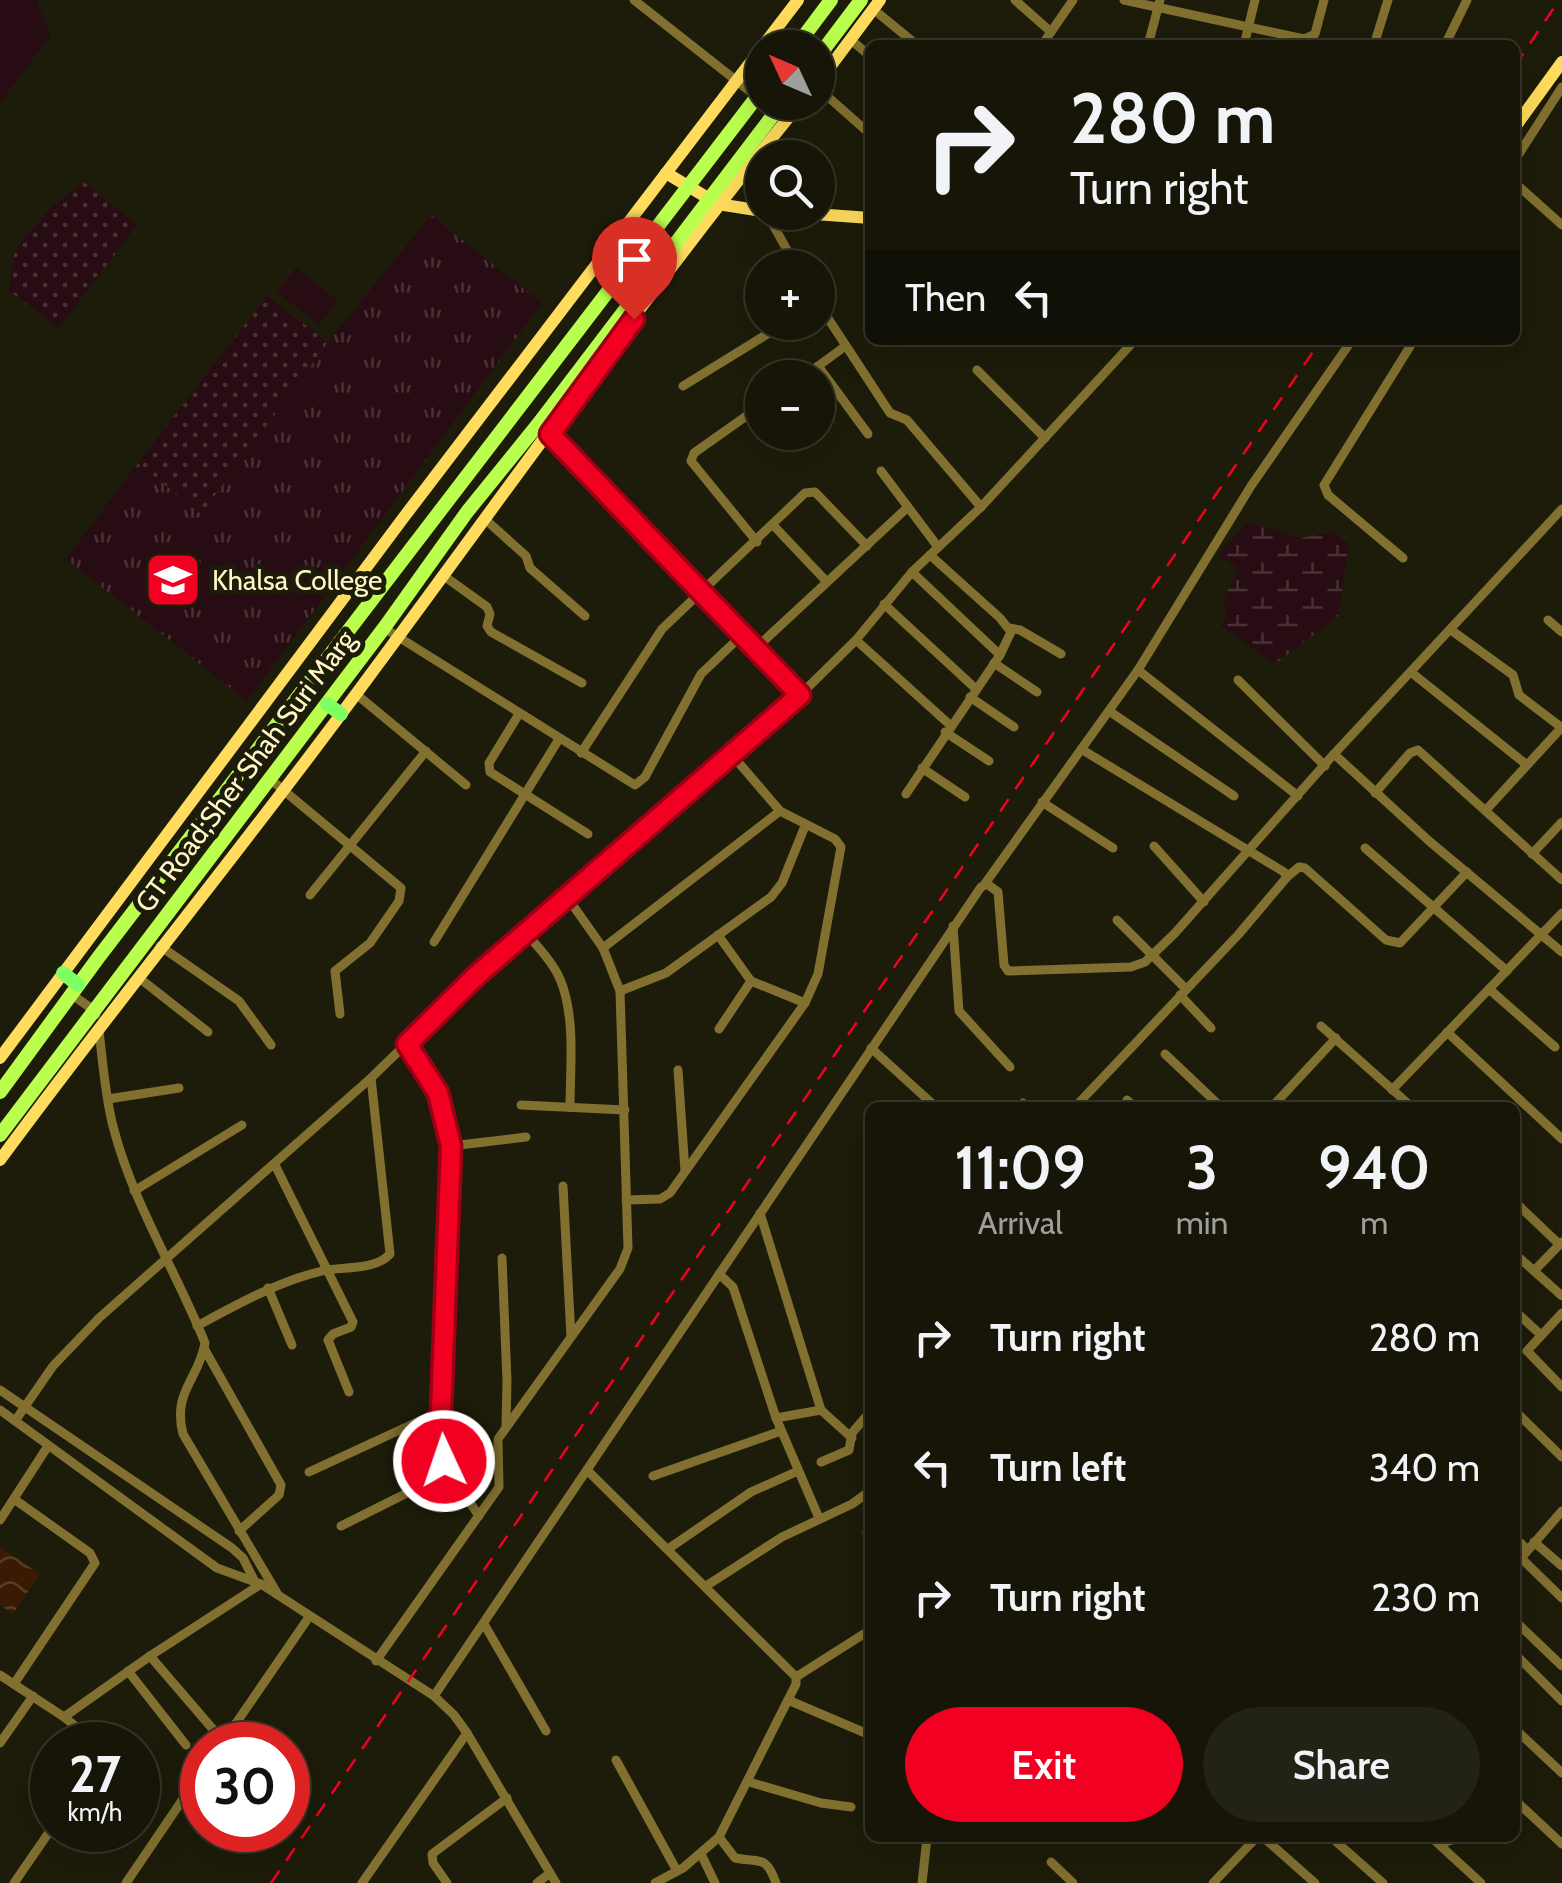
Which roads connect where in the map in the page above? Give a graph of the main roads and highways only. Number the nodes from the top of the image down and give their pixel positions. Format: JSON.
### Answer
{"nodes":[{"id":1,"x":798,"y":0,"type":"edge"},
{"id":2,"x":831,"y":0,"type":"edge"},
{"id":3,"x":871,"y":3,"type":"edge"},
{"id":4,"x":808,"y":30,"type":"edge"},
{"id":5,"x":835,"y":40,"type":"edge"},
{"id":6,"x":835,"y":61,"type":"edge"},
{"id":7,"x":1562,"y":62,"type":"edge"},
{"id":8,"x":745,"y":114,"type":"edge"},
{"id":9,"x":771,"y":120,"type":"edge"},
{"id":10,"x":786,"y":120,"type":"edge"},
{"id":11,"x":1520,"y":120,"type":"edge"},
{"id":12,"x":666,"y":173,"type":"junction"},
{"id":13,"x":689,"y":188,"type":"junction"},
{"id":14,"x":714,"y":202,"type":"junction"},
{"id":15,"x":745,"y":208,"type":"edge"},
{"id":16,"x":835,"y":215,"type":"edge"},
{"id":17,"x":865,"y":218,"type":"edge"},
{"id":18,"x":544,"y":429,"type":"junction"},
{"id":19,"x":326,"y":704,"type":"junction"},
{"id":20,"x":340,"y":714,"type":"junction"},
{"id":21,"x":155,"y":943,"type":"junction"},
{"id":22,"x":63,"y":974,"type":"junction"},
{"id":23,"x":74,"y":990,"type":"junction"},
{"id":24,"x":0,"y":1058,"type":"edge"},
{"id":25,"x":0,"y":1092,"type":"edge"},
{"id":26,"x":0,"y":1136,"type":"edge"},
{"id":27,"x":0,"y":1160,"type":"edge"}],
"edges":[{"from":1,"to":12,"type":"main road"},
{"from":2,"to":4,"type":"main road"},
{"from":3,"to":5,"type":"main road"},
{"from":3,"to":6,"type":"main road"},
{"from":7,"to":11,"type":"main road"},
{"from":8,"to":13,"type":"main road","name":"GT Road;Sher Shah Suri Marg"},
{"from":9,"to":14,"type":"main road","name":"GT Road;Sher Shah Suri Marg"},
{"from":10,"to":14,"type":"main road"},
{"from":12,"to":13,"type":"main road"},
{"from":12,"to":22,"type":"main road"},
{"from":13,"to":14,"type":"main road"},
{"from":13,"to":23,"type":"main road","name":"GT Road;Sher Shah Suri Marg"},
{"from":14,"to":15,"type":"main road"},
{"from":14,"to":18,"type":"main road","name":"GT Road;Sher Shah Suri Marg"},
{"from":16,"to":17,"type":"main road"},
{"from":18,"to":19,"type":"main road","name":"GT Road;Sher Shah Suri Marg"},
{"from":18,"to":20,"type":"main road"},
{"from":19,"to":20,"type":"highway"},
{"from":19,"to":21,"type":"main road","name":"GT Road;Sher Shah Suri Marg"},
{"from":20,"to":21,"type":"main road"},
{"from":21,"to":26,"type":"main road","name":"GT Road;Sher Shah Suri Marg"},
{"from":21,"to":27,"type":"main road"},
{"from":22,"to":23,"type":"highway"},
{"from":22,"to":24,"type":"main road"},
{"from":23,"to":25,"type":"main road","name":"GT Road;Sher Shah Suri Marg"}]}
